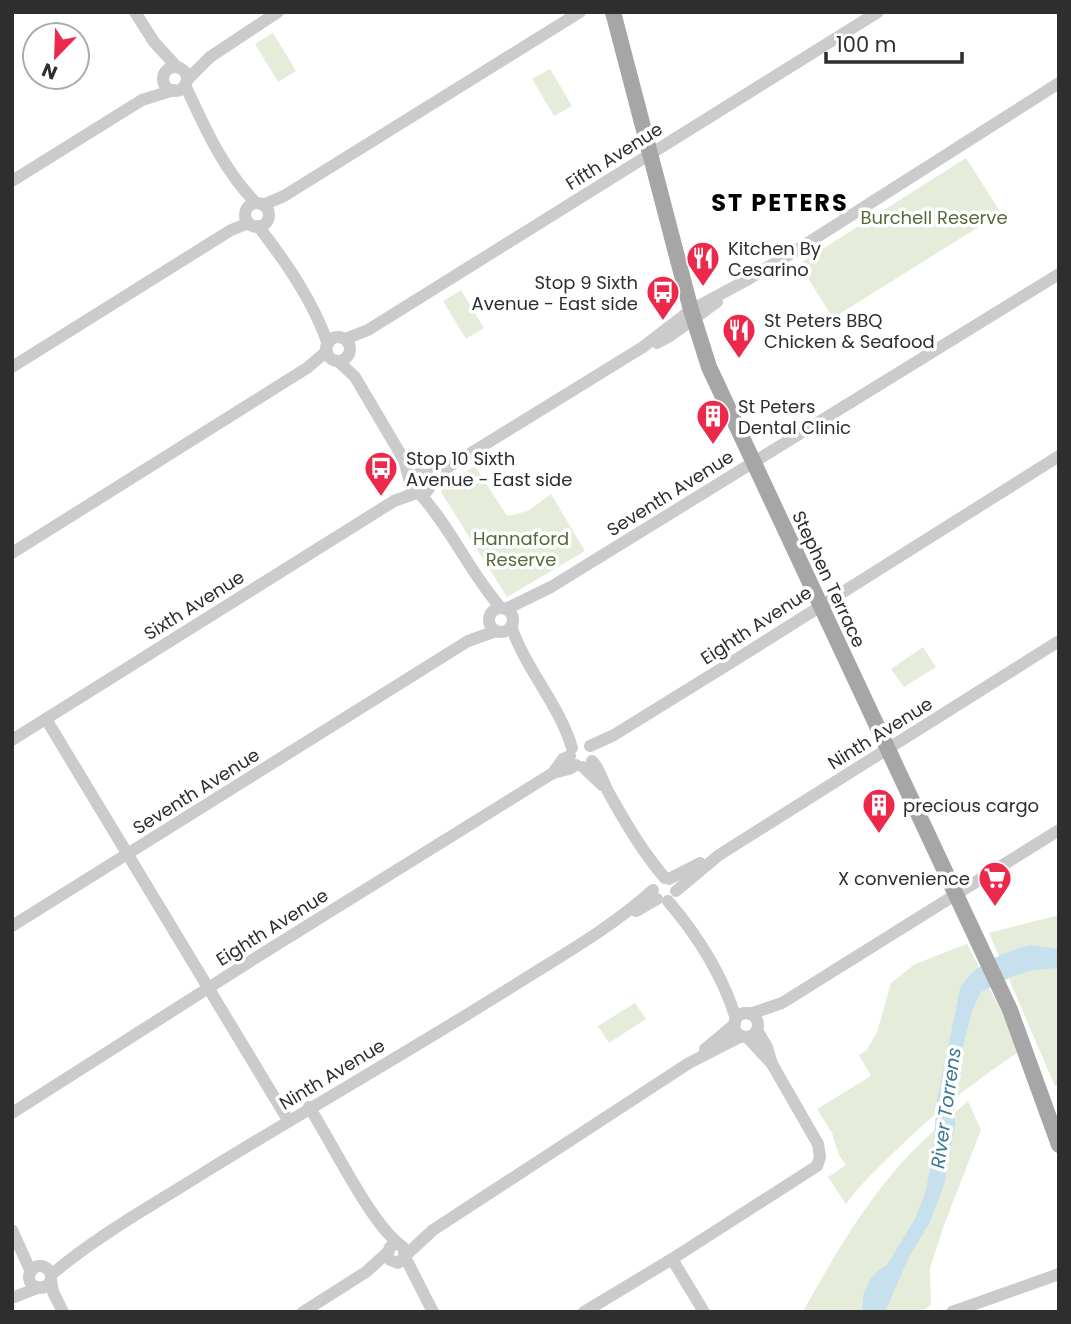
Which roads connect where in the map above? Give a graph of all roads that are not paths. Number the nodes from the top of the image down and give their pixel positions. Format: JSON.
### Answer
{"nodes":[{"id":1,"x":135,"y":12,"type":"edge"},
{"id":2,"x":278,"y":12,"type":"edge"},
{"id":3,"x":580,"y":12,"type":"edge"},
{"id":4,"x":613,"y":12,"type":"edge"},
{"id":5,"x":878,"y":12,"type":"edge"},
{"id":6,"x":154,"y":42,"type":"junction"},
{"id":7,"x":210,"y":57,"type":"junction"},
{"id":8,"x":177,"y":67,"type":"junction"},
{"id":9,"x":164,"y":74,"type":"junction"},
{"id":10,"x":1059,"y":83,"type":"edge"},
{"id":11,"x":180,"y":86,"type":"junction"},
{"id":12,"x":142,"y":100,"type":"junction"},
{"id":13,"x":651,"y":155,"type":"junction"},
{"id":14,"x":12,"y":181,"type":"edge"},
{"id":15,"x":256,"y":214,"type":"junction"},
{"id":16,"x":1059,"y":274,"type":"edge"},
{"id":17,"x":692,"y":315,"type":"junction"},
{"id":18,"x":338,"y":349,"type":"junction"},
{"id":19,"x":12,"y":367,"type":"edge"},
{"id":20,"x":1059,"y":456,"type":"edge"},
{"id":21,"x":752,"y":463,"type":"junction"},
{"id":22,"x":420,"y":485,"type":"junction"},
{"id":23,"x":12,"y":553,"type":"edge"},
{"id":24,"x":820,"y":605,"type":"junction"},
{"id":25,"x":501,"y":620,"type":"junction"},
{"id":26,"x":1059,"y":641,"type":"edge"},
{"id":27,"x":46,"y":719,"type":"junction"},
{"id":28,"x":12,"y":740,"type":"edge"},
{"id":29,"x":888,"y":749,"type":"junction"},
{"id":30,"x":583,"y":755,"type":"junction"},
{"id":31,"x":1059,"y":830,"type":"edge"},
{"id":32,"x":127,"y":855,"type":"junction"},
{"id":33,"x":665,"y":890,"type":"junction"},
{"id":34,"x":955,"y":894,"type":"junction"},
{"id":35,"x":12,"y":926,"type":"edge"},
{"id":36,"x":209,"y":987,"type":"junction"},
{"id":37,"x":782,"y":1003,"type":"junction"},
{"id":38,"x":742,"y":1018,"type":"junction"},
{"id":39,"x":751,"y":1032,"type":"junction"},
{"id":40,"x":690,"y":1063,"type":"junction"},
{"id":41,"x":309,"y":1107,"type":"junction"},
{"id":42,"x":12,"y":1113,"type":"edge"},
{"id":43,"x":288,"y":1120,"type":"junction"},
{"id":44,"x":1059,"y":1144,"type":"edge"},
{"id":45,"x":15,"y":1236,"type":"edge"},
{"id":46,"x":397,"y":1253,"type":"junction"},
{"id":47,"x":672,"y":1259,"type":"junction"},
{"id":48,"x":1059,"y":1274,"type":"edge"},
{"id":49,"x":40,"y":1276,"type":"junction"},
{"id":50,"x":12,"y":1295,"type":"edge"},
{"id":51,"x":598,"y":1308,"type":"edge"},
{"id":52,"x":62,"y":1310,"type":"edge"},
{"id":53,"x":303,"y":1312,"type":"edge"},
{"id":54,"x":433,"y":1312,"type":"edge"},
{"id":55,"x":583,"y":1312,"type":"edge"},
{"id":56,"x":704,"y":1312,"type":"edge"},
{"id":57,"x":952,"y":1312,"type":"edge"}],
"edges":[{"from":1,"to":6,"type":"street"},
{"from":2,"to":7,"type":"street"},
{"from":3,"to":15,"type":"street"},
{"from":4,"to":13,"type":"main road","name":"Stephen Terrace"},
{"from":5,"to":13,"type":"street","name":"Fifth Avenue"},
{"from":6,"to":8,"type":"street"},
{"from":6,"to":9,"type":"street"},
{"from":7,"to":8,"type":"street"},
{"from":7,"to":11,"type":"street"},
{"from":8,"to":9,"type":"street"},
{"from":8,"to":11,"type":"street"},
{"from":9,"to":11,"type":"street"},
{"from":9,"to":12,"type":"street"},
{"from":10,"to":17,"type":"street","name":"Sixth Avenue"},
{"from":11,"to":12,"type":"street"},
{"from":11,"to":15,"type":"street"},
{"from":12,"to":14,"type":"street"},
{"from":13,"to":17,"type":"main road","name":"Stephen Terrace"},
{"from":13,"to":18,"type":"street","name":"Fifth Avenue"},
{"from":15,"to":18,"type":"street"},
{"from":15,"to":19,"type":"street"},
{"from":16,"to":21,"type":"street","name":"Seventh Avenue"},
{"from":17,"to":21,"type":"main road","name":"Stephen Terrace"},
{"from":17,"to":22,"type":"street","name":"Sixth Avenue"},
{"from":18,"to":22,"type":"street"},
{"from":18,"to":23,"type":"street","name":"Fifth Avenue"},
{"from":20,"to":24,"type":"street","name":"Eighth Avenue"},
{"from":21,"to":24,"type":"main road","name":"Stephen Terrace"},
{"from":21,"to":25,"type":"street","name":"Seventh Avenue"},
{"from":22,"to":25,"type":"street"},
{"from":22,"to":27,"type":"street","name":"Sixth Avenue"},
{"from":24,"to":29,"type":"main road","name":"Stephen Terrace"},
{"from":24,"to":30,"type":"street","name":"Eighth Avenue"},
{"from":25,"to":30,"type":"street"},
{"from":25,"to":32,"type":"street","name":"Seventh Avenue"},
{"from":26,"to":29,"type":"street","name":"Ninth Avenue"},
{"from":27,"to":28,"type":"street","name":"Sixth Avenue"},
{"from":27,"to":32,"type":"street"},
{"from":29,"to":33,"type":"street","name":"Ninth Avenue"},
{"from":29,"to":34,"type":"main road","name":"Stephen Terrace"},
{"from":30,"to":33,"type":"street"},
{"from":30,"to":36,"type":"street","name":"Eighth Avenue"},
{"from":31,"to":34,"type":"street"},
{"from":32,"to":35,"type":"street","name":"Seventh Avenue"},
{"from":32,"to":36,"type":"street"},
{"from":33,"to":38,"type":"street"},
{"from":33,"to":41,"type":"street","name":"Ninth Avenue"},
{"from":34,"to":37,"type":"street"},
{"from":34,"to":44,"type":"main road","name":"Stephen Terrace"},
{"from":36,"to":42,"type":"street","name":"Eighth Avenue"},
{"from":36,"to":43,"type":"street"},
{"from":37,"to":38,"type":"street"},
{"from":37,"to":39,"type":"street"},
{"from":38,"to":39,"type":"street"},
{"from":38,"to":39,"type":"street"},
{"from":38,"to":40,"type":"street"},
{"from":39,"to":40,"type":"street"},
{"from":39,"to":47,"type":"street"},
{"from":40,"to":46,"type":"street"},
{"from":41,"to":43,"type":"street","name":"Ninth Avenue"},
{"from":41,"to":46,"type":"street"},
{"from":43,"to":49,"type":"street","name":"Ninth Avenue"},
{"from":45,"to":49,"type":"street"},
{"from":46,"to":53,"type":"street"},
{"from":46,"to":54,"type":"street"},
{"from":47,"to":51,"type":"street"},
{"from":47,"to":56,"type":"street"},
{"from":48,"to":57,"type":"street"},
{"from":49,"to":50,"type":"street","name":"Ninth Avenue"},
{"from":49,"to":52,"type":"street"},
{"from":51,"to":55,"type":"street"}]}
